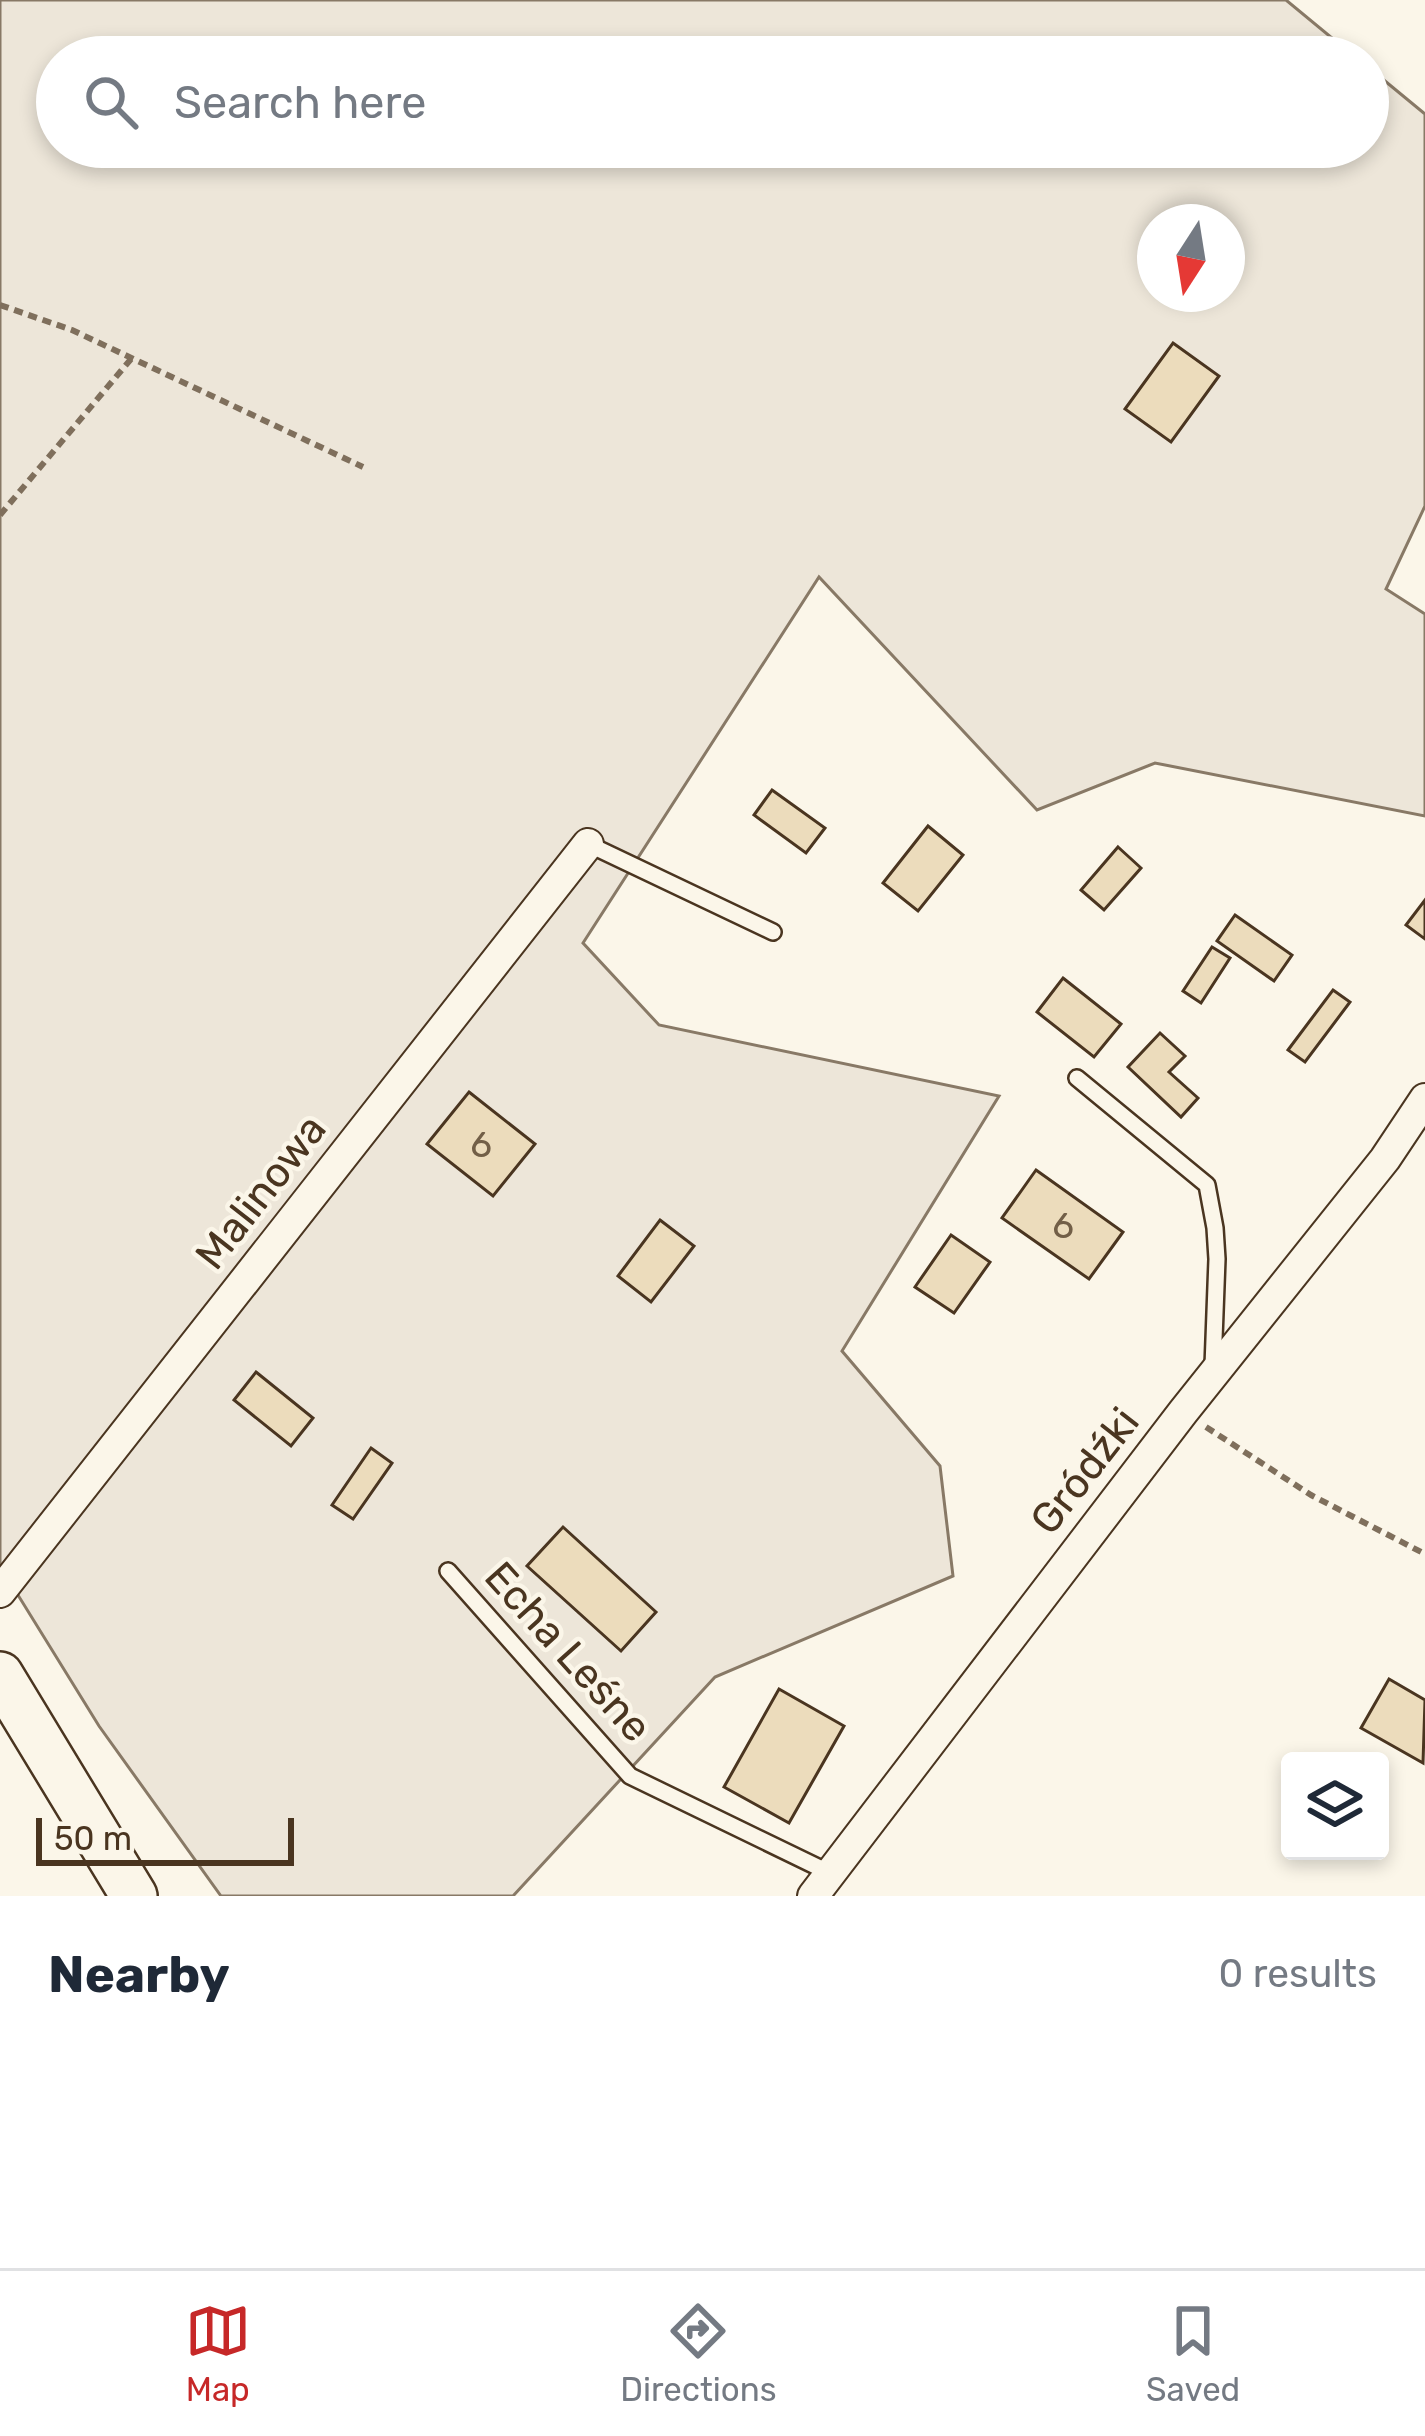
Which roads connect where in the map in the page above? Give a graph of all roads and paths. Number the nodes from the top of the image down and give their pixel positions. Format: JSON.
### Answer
{"nodes":[{"id":1,"x":0,"y":305,"type":"edge"},
{"id":2,"x":131,"y":359,"type":"junction"},
{"id":3,"x":363,"y":467,"type":"dead end"},
{"id":4,"x":0,"y":515,"type":"edge"},
{"id":5,"x":588,"y":844,"type":"joint"},
{"id":6,"x":773,"y":932,"type":"dead end"},
{"id":7,"x":1077,"y":1078,"type":"dead end"},
{"id":8,"x":1425,"y":1099,"type":"edge"},
{"id":9,"x":1213,"y":1375,"type":"junction"},
{"id":10,"x":1183,"y":1412,"type":"junction"},
{"id":11,"x":1425,"y":1553,"type":"edge"},
{"id":12,"x":448,"y":1571,"type":"dead end"},
{"id":13,"x":0,"y":1592,"type":"edge"},
{"id":14,"x":0,"y":1675,"type":"edge"},
{"id":15,"x":822,"y":1885,"type":"edge"},
{"id":16,"x":134,"y":1896,"type":"edge"}],
"edges":[{"from":1,"to":2,"type":"path"},
{"from":2,"to":3,"type":"path"},
{"from":2,"to":4,"type":"path"},
{"from":5,"to":6,"type":"lane"},
{"from":5,"to":13,"type":"street","name":"Malinowa"},
{"from":7,"to":9,"type":"lane"},
{"from":8,"to":9,"type":"street","name":"Gródźki"},
{"from":9,"to":10,"type":"street","name":"Gródźki"},
{"from":10,"to":11,"type":"path"},
{"from":10,"to":15,"type":"street","name":"Gródźki"},
{"from":12,"to":15,"type":"lane","name":"Echa Leśne"},
{"from":14,"to":16,"type":"main road"}]}
